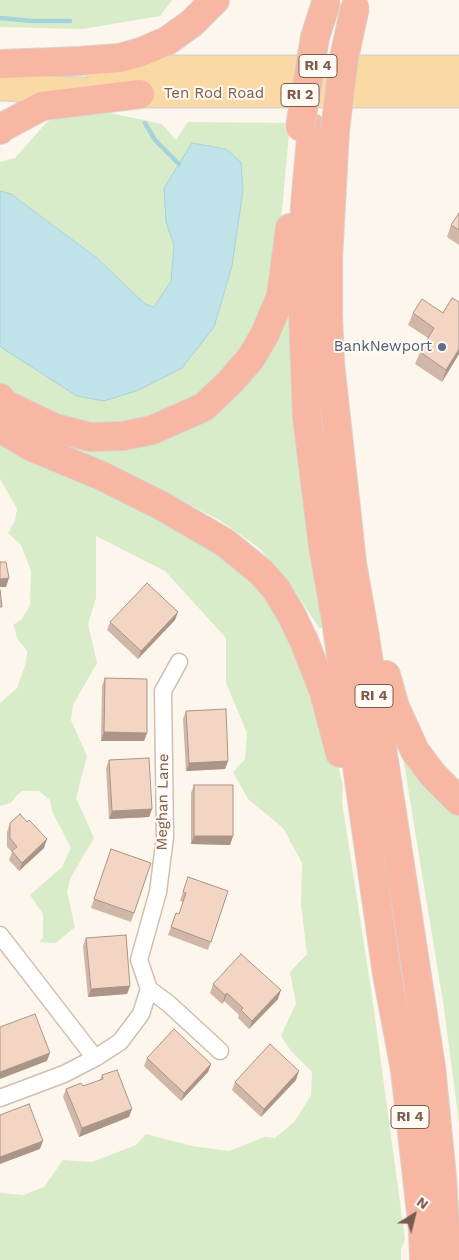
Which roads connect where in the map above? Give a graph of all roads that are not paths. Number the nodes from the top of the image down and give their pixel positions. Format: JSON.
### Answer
{"nodes":[{"id":1,"x":215,"y":0,"type":"edge"},
{"id":2,"x":326,"y":2,"type":"edge"},
{"id":3,"x":355,"y":4,"type":"edge"},
{"id":4,"x":0,"y":66,"type":"edge"},
{"id":5,"x":58,"y":69,"type":"junction"},
{"id":6,"x":459,"y":69,"type":"edge"},
{"id":7,"x":0,"y":75,"type":"edge"},
{"id":8,"x":0,"y":87,"type":"edge"},
{"id":9,"x":140,"y":94,"type":"junction"},
{"id":10,"x":459,"y":94,"type":"edge"},
{"id":11,"x":324,"y":129,"type":"junction"},
{"id":12,"x":0,"y":130,"type":"edge"},
{"id":13,"x":0,"y":398,"type":"edge"},
{"id":14,"x":0,"y":428,"type":"edge"},
{"id":15,"x":179,"y":662,"type":"dead end"},
{"id":16,"x":459,"y":801,"type":"edge"},
{"id":17,"x":0,"y":935,"type":"edge"},
{"id":18,"x":387,"y":974,"type":"junction"},
{"id":19,"x":149,"y":989,"type":"junction"},
{"id":20,"x":220,"y":1051,"type":"dead end"},
{"id":21,"x":95,"y":1058,"type":"junction"},
{"id":22,"x":0,"y":1098,"type":"edge"},
{"id":23,"x":424,"y":1260,"type":"edge"},
{"id":24,"x":447,"y":1260,"type":"edge"}],
"edges":[{"from":1,"to":4,"type":"highway"},
{"from":2,"to":11,"type":"highway","bridge":true},
{"from":3,"to":11,"type":"highway","bridge":true},
{"from":4,"to":5,"type":"main road","name":"Ten Rod Road","number":"RI 2"},
{"from":5,"to":6,"type":"main road","name":"Ten Rod Road","number":"RI 2"},
{"from":5,"to":7,"type":"highway"},
{"from":8,"to":9,"type":"main road","name":"Ten Rod Road","number":"RI 2"},
{"from":9,"to":10,"type":"main road","name":"Ten Rod Road","number":"RI 2"},
{"from":9,"to":12,"type":"highway"},
{"from":11,"to":13,"type":"highway"},
{"from":11,"to":16,"type":"highway"},
{"from":11,"to":18,"type":"highway","number":"RI 4"},
{"from":11,"to":24,"type":"highway","number":"RI 4"},
{"from":14,"to":18,"type":"highway"},
{"from":15,"to":19,"type":"street","name":"Meghan Lane"},
{"from":17,"to":21,"type":"street"},
{"from":18,"to":23,"type":"highway","number":"RI 4"},
{"from":19,"to":20,"type":"street"},
{"from":19,"to":21,"type":"street"},
{"from":21,"to":22,"type":"street"}]}
